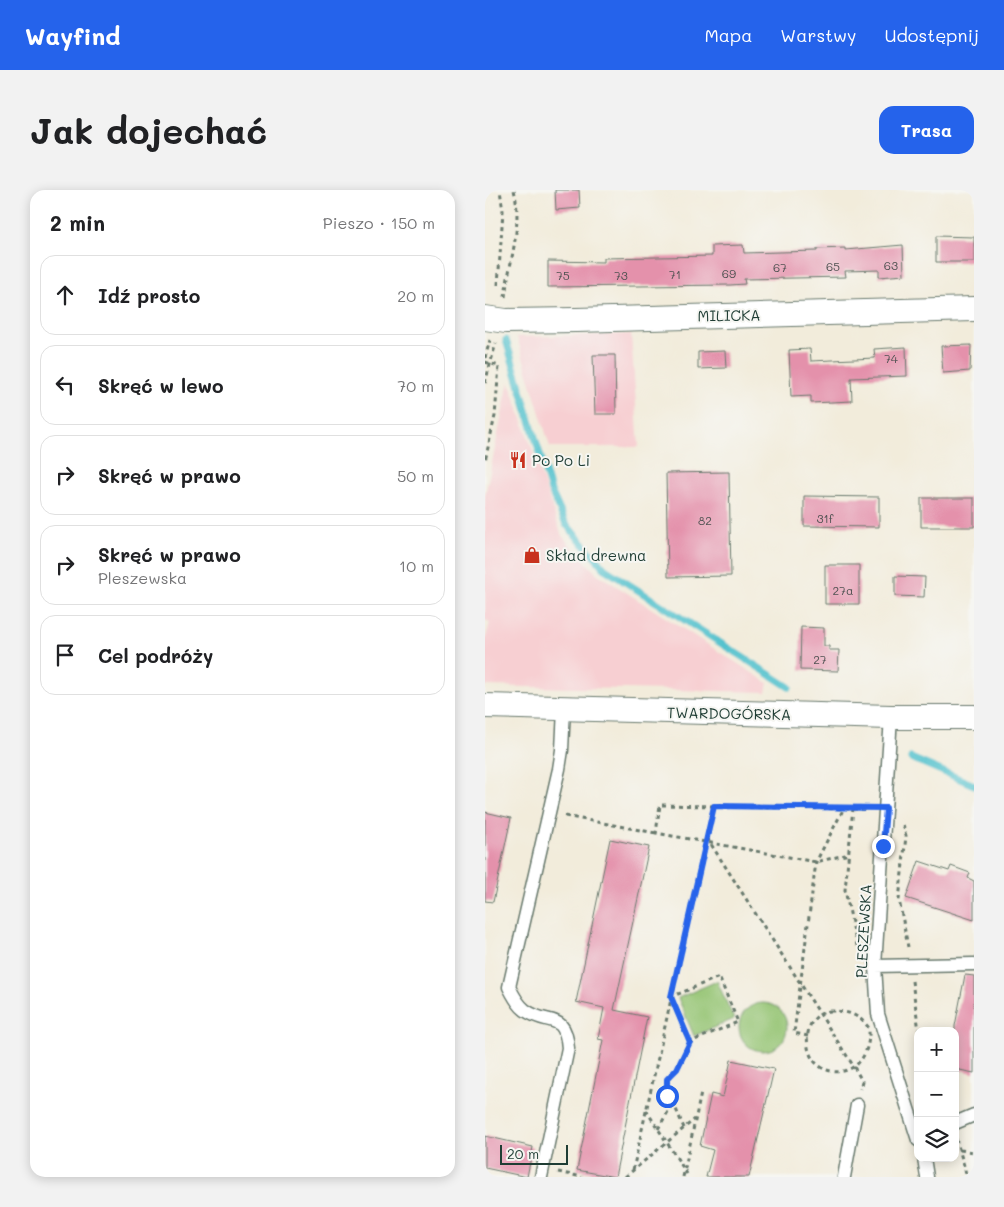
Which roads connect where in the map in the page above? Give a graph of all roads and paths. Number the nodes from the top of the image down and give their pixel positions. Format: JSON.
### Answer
{"nodes":[{"id":1,"x":500,"y":190,"type":"edge"},
{"id":2,"x":514,"y":190,"type":"edge"},
{"id":3,"x":498,"y":285,"type":"dead end"},
{"id":4,"x":974,"y":310,"type":"edge"},
{"id":5,"x":495,"y":312,"type":"edge"},
{"id":6,"x":496,"y":340,"type":"dead end"},
{"id":7,"x":485,"y":362,"type":"edge"},
{"id":8,"x":491,"y":364,"type":"junction"},
{"id":9,"x":485,"y":383,"type":"edge"},
{"id":10,"x":485,"y":461,"type":"edge"},
{"id":11,"x":485,"y":706,"type":"edge"},
{"id":12,"x":564,"y":710,"type":"junction"},
{"id":13,"x":891,"y":717,"type":"junction"},
{"id":14,"x":974,"y":717,"type":"edge"},
{"id":15,"x":714,"y":806,"type":"junction"},
{"id":16,"x":844,"y":808,"type":"junction"},
{"id":17,"x":853,"y":808,"type":"junction"},
{"id":18,"x":886,"y":808,"type":"junction"},
{"id":19,"x":549,"y":813,"type":"junction"},
{"id":20,"x":656,"y":832,"type":"junction"},
{"id":21,"x":707,"y":841,"type":"junction"},
{"id":22,"x":849,"y":854,"type":"junction"},
{"id":23,"x":816,"y":862,"type":"junction"},
{"id":24,"x":911,"y":964,"type":"junction"},
{"id":25,"x":974,"y":964,"type":"edge"},
{"id":26,"x":875,"y":966,"type":"junction"},
{"id":27,"x":800,"y":983,"type":"junction"},
{"id":28,"x":671,"y":997,"type":"junction"},
{"id":29,"x":820,"y":1013,"type":"junction"},
{"id":30,"x":919,"y":1027,"type":"edge"},
{"id":31,"x":808,"y":1036,"type":"junction"},
{"id":32,"x":690,"y":1042,"type":"junction"},
{"id":33,"x":854,"y":1067,"type":"junction"},
{"id":34,"x":701,"y":1093,"type":"dead end"},
{"id":35,"x":673,"y":1102,"type":"junction"},
{"id":36,"x":857,"y":1105,"type":"joint"},
{"id":37,"x":646,"y":1110,"type":"junction"},
{"id":38,"x":974,"y":1115,"type":"edge"},
{"id":39,"x":695,"y":1119,"type":"junction"},
{"id":40,"x":959,"y":1121,"type":"edge"},
{"id":41,"x":914,"y":1127,"type":"edge"},
{"id":42,"x":684,"y":1128,"type":"junction"},
{"id":43,"x":658,"y":1129,"type":"junction"},
{"id":44,"x":667,"y":1143,"type":"junction"},
{"id":45,"x":959,"y":1150,"type":"joint"},
{"id":46,"x":974,"y":1152,"type":"edge"},
{"id":47,"x":925,"y":1162,"type":"edge"},
{"id":48,"x":633,"y":1170,"type":"junction"},
{"id":49,"x":684,"y":1171,"type":"junction"},
{"id":50,"x":542,"y":1173,"type":"edge"},
{"id":51,"x":582,"y":1177,"type":"edge"},
{"id":52,"x":625,"y":1177,"type":"edge"},
{"id":53,"x":683,"y":1177,"type":"edge"},
{"id":54,"x":689,"y":1177,"type":"edge"},
{"id":55,"x":844,"y":1177,"type":"edge"},
{"id":56,"x":927,"y":1177,"type":"edge"},
{"id":57,"x":966,"y":1177,"type":"edge"}],
"edges":[{"from":1,"to":3,"type":"path"},
{"from":2,"to":5,"type":"path"},
{"from":4,"to":5,"type":"street","name":"MILICKA"},
{"from":6,"to":8,"type":"path"},
{"from":7,"to":8,"type":"path"},
{"from":8,"to":9,"type":"path"},
{"from":8,"to":10,"type":"path"},
{"from":11,"to":12,"type":"street","name":"TWARDOGÓRSKA"},
{"from":12,"to":13,"type":"street","name":"TWARDOGÓRSKA"},
{"from":12,"to":19,"type":"lane"},
{"from":13,"to":14,"type":"street","name":"TWARDOGÓRSKA"},
{"from":13,"to":18,"type":"lane","name":"PLESZEWSKA"},
{"from":15,"to":16,"type":"path"},
{"from":15,"to":20,"type":"path"},
{"from":15,"to":21,"type":"path"},
{"from":16,"to":17,"type":"path"},
{"from":16,"to":23,"type":"path"},
{"from":17,"to":18,"type":"path"},
{"from":17,"to":22,"type":"path"},
{"from":18,"to":24,"type":"path"},
{"from":18,"to":26,"type":"lane","name":"PLESZEWSKA"},
{"from":19,"to":20,"type":"path"},
{"from":19,"to":50,"type":"lane"},
{"from":20,"to":21,"type":"path"},
{"from":21,"to":23,"type":"path"},
{"from":21,"to":27,"type":"path"},
{"from":21,"to":28,"type":"path"},
{"from":22,"to":23,"type":"path"},
{"from":22,"to":26,"type":"path"},
{"from":23,"to":27,"type":"path"},
{"from":24,"to":25,"type":"lane"},
{"from":24,"to":26,"type":"lane"},
{"from":24,"to":30,"type":"path"},
{"from":26,"to":41,"type":"lane","name":"PLESZEWSKA"},
{"from":27,"to":29,"type":"path"},
{"from":27,"to":31,"type":"path"},
{"from":28,"to":32,"type":"path"},
{"from":28,"to":32,"type":"path"},
{"from":28,"to":37,"type":"path"},
{"from":29,"to":31,"type":"path"},
{"from":29,"to":33,"type":"path"},
{"from":29,"to":33,"type":"path"},
{"from":31,"to":33,"type":"path"},
{"from":32,"to":35,"type":"path"},
{"from":33,"to":36,"type":"path"},
{"from":34,"to":39,"type":"path"},
{"from":35,"to":42,"type":"path"},
{"from":35,"to":43,"type":"path"},
{"from":36,"to":55,"type":"lane"},
{"from":37,"to":43,"type":"path"},
{"from":37,"to":48,"type":"path"},
{"from":38,"to":40,"type":"lane"},
{"from":39,"to":42,"type":"path"},
{"from":39,"to":49,"type":"path"},
{"from":42,"to":44,"type":"path"},
{"from":43,"to":44,"type":"path"},
{"from":44,"to":48,"type":"path"},
{"from":44,"to":49,"type":"path"},
{"from":45,"to":46,"type":"path"},
{"from":45,"to":57,"type":"path"},
{"from":47,"to":56,"type":"lane"},
{"from":48,"to":52,"type":"path"},
{"from":49,"to":53,"type":"path"},
{"from":49,"to":54,"type":"path"},
{"from":50,"to":51,"type":"path"}]}
